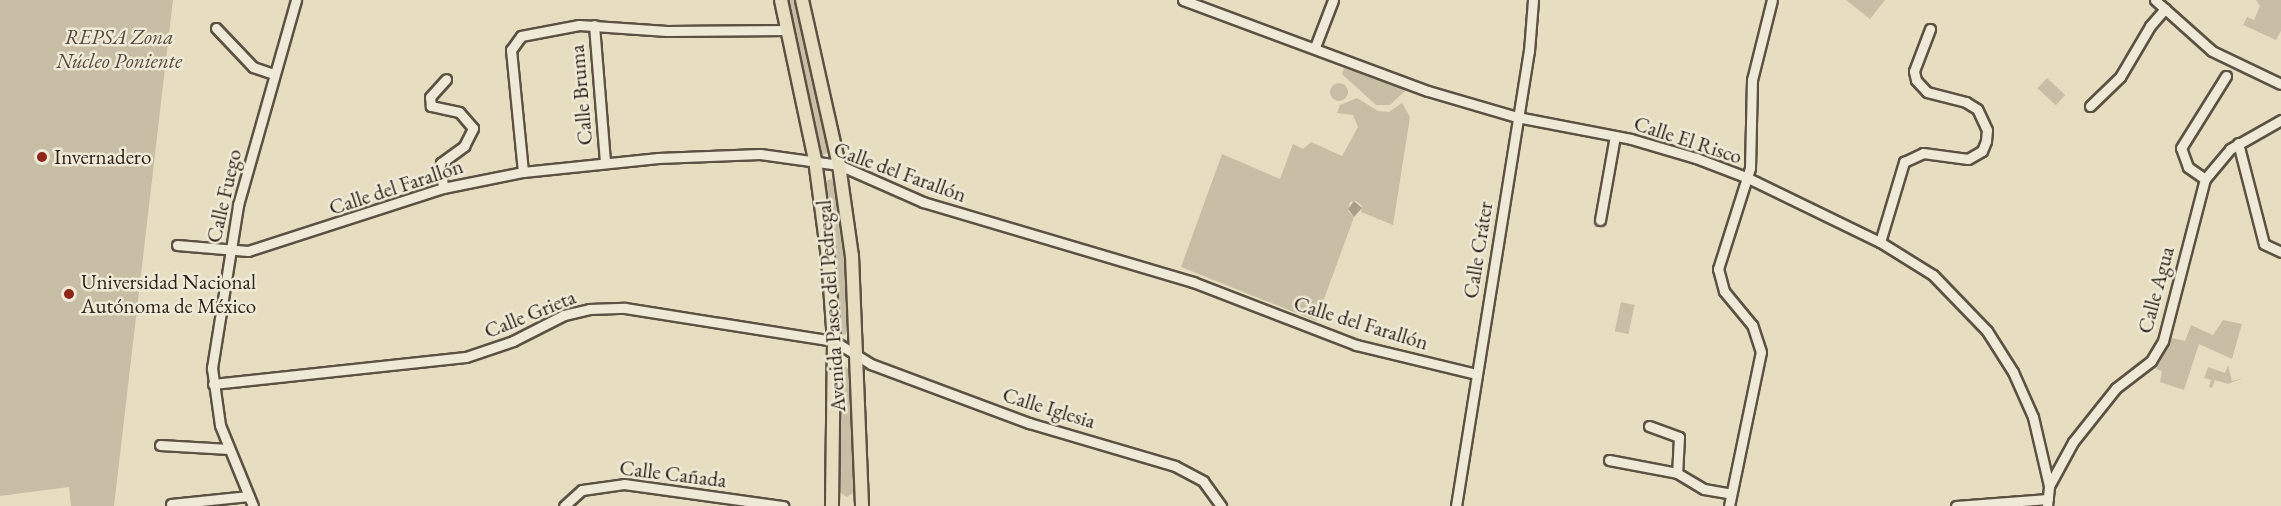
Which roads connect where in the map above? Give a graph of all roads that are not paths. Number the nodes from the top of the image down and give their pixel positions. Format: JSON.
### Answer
{"nodes":[{"id":1,"x":296,"y":0,"type":"edge"},
{"id":2,"x":781,"y":0,"type":"edge"},
{"id":3,"x":802,"y":0,"type":"edge"},
{"id":4,"x":1183,"y":0,"type":"edge"},
{"id":5,"x":1333,"y":0,"type":"edge"},
{"id":6,"x":1533,"y":0,"type":"edge"},
{"id":7,"x":1772,"y":0,"type":"edge"},
{"id":8,"x":2156,"y":0,"type":"edge"},
{"id":9,"x":2165,"y":9,"type":"junction"},
{"id":10,"x":594,"y":25,"type":"junction"},
{"id":11,"x":216,"y":28,"type":"dead end"},
{"id":12,"x":1930,"y":29,"type":"dead end"},
{"id":13,"x":787,"y":30,"type":"junction"},
{"id":14,"x":1315,"y":47,"type":"junction"},
{"id":15,"x":273,"y":74,"type":"junction"},
{"id":16,"x":2226,"y":76,"type":"dead end"},
{"id":17,"x":446,"y":79,"type":"dead end"},
{"id":18,"x":2281,"y":84,"type":"edge"},
{"id":19,"x":2090,"y":106,"type":"dead end"},
{"id":20,"x":1517,"y":117,"type":"junction"},
{"id":21,"x":2281,"y":120,"type":"edge"},
{"id":22,"x":1615,"y":136,"type":"junction"},
{"id":23,"x":2238,"y":143,"type":"junction"},
{"id":24,"x":814,"y":160,"type":"junction"},
{"id":25,"x":605,"y":163,"type":"junction"},
{"id":26,"x":839,"y":165,"type":"junction"},
{"id":27,"x":523,"y":172,"type":"junction"},
{"id":28,"x":1748,"y":178,"type":"junction"},
{"id":29,"x":2205,"y":179,"type":"junction"},
{"id":30,"x":443,"y":188,"type":"junction"},
{"id":31,"x":1600,"y":220,"type":"dead end"},
{"id":32,"x":1880,"y":242,"type":"junction"},
{"id":33,"x":177,"y":245,"type":"dead end"},
{"id":34,"x":229,"y":252,"type":"junction"},
{"id":35,"x":2281,"y":252,"type":"edge"},
{"id":36,"x":834,"y":341,"type":"junction"},
{"id":37,"x":858,"y":355,"type":"junction"},
{"id":38,"x":1476,"y":374,"type":"junction"},
{"id":39,"x":213,"y":384,"type":"junction"},
{"id":40,"x":1649,"y":426,"type":"dead end"},
{"id":41,"x":160,"y":445,"type":"dead end"},
{"id":42,"x":229,"y":449,"type":"junction"},
{"id":43,"x":1610,"y":460,"type":"dead end"},
{"id":44,"x":1677,"y":473,"type":"junction"},
{"id":45,"x":2049,"y":486,"type":"junction"},
{"id":46,"x":1731,"y":494,"type":"junction"},
{"id":47,"x":249,"y":496,"type":"junction"},
{"id":48,"x":2047,"y":502,"type":"edge"},
{"id":49,"x":171,"y":504,"type":"dead end"},
{"id":50,"x":253,"y":506,"type":"edge"},
{"id":51,"x":564,"y":506,"type":"edge"},
{"id":52,"x":783,"y":506,"type":"edge"},
{"id":53,"x":832,"y":506,"type":"edge"},
{"id":54,"x":862,"y":506,"type":"edge"},
{"id":55,"x":1221,"y":506,"type":"edge"},
{"id":56,"x":1456,"y":506,"type":"edge"},
{"id":57,"x":1729,"y":506,"type":"edge"},
{"id":58,"x":1956,"y":506,"type":"edge"}],
"edges":[{"from":1,"to":15,"type":"street","name":"Calle Fuego"},
{"from":2,"to":13,"type":"main road","name":"Avenida Paseo del Pedregal"},
{"from":3,"to":26,"type":"main road","name":"Avenida Paseo del Pedregal"},
{"from":4,"to":14,"type":"street","name":"Calle El Risco"},
{"from":5,"to":14,"type":"street"},
{"from":6,"to":20,"type":"street","name":"Calle Cráter"},
{"from":7,"to":28,"type":"street"},
{"from":8,"to":9,"type":"street"},
{"from":9,"to":18,"type":"street"},
{"from":9,"to":19,"type":"street"},
{"from":10,"to":13,"type":"street"},
{"from":10,"to":25,"type":"street","name":"Calle Bruma"},
{"from":10,"to":27,"type":"street"},
{"from":11,"to":15,"type":"street"},
{"from":12,"to":32,"type":"street"},
{"from":13,"to":24,"type":"main road","name":"Avenida Paseo del Pedregal"},
{"from":14,"to":20,"type":"street","name":"Calle El Risco"},
{"from":15,"to":34,"type":"street","name":"Calle Fuego"},
{"from":16,"to":29,"type":"street"},
{"from":17,"to":30,"type":"street"},
{"from":20,"to":22,"type":"street","name":"Calle El Risco"},
{"from":20,"to":38,"type":"street","name":"Calle Cráter"},
{"from":21,"to":23,"type":"street","name":"Calle Agua"},
{"from":22,"to":28,"type":"street","name":"Calle El Risco"},
{"from":22,"to":31,"type":"street"},
{"from":23,"to":29,"type":"street","name":"Calle Agua"},
{"from":23,"to":35,"type":"street"},
{"from":24,"to":25,"type":"street","name":"Calle del Farallón"},
{"from":24,"to":26,"type":"street","name":"Calle del Farallón"},
{"from":24,"to":36,"type":"main road","name":"Avenida Paseo del Pedregal"},
{"from":25,"to":27,"type":"street","name":"Calle del Farallón"},
{"from":26,"to":37,"type":"main road","name":"Avenida Paseo del Pedregal"},
{"from":26,"to":38,"type":"street","name":"Calle del Farallón"},
{"from":27,"to":30,"type":"street","name":"Calle del Farallón"},
{"from":28,"to":32,"type":"street","name":"Calle El Risco"},
{"from":28,"to":46,"type":"street"},
{"from":29,"to":45,"type":"street","name":"Calle Agua"},
{"from":30,"to":34,"type":"street","name":"Calle del Farallón"},
{"from":32,"to":45,"type":"street","name":"Calle El Risco"},
{"from":33,"to":34,"type":"street","name":"Calle del Farallón"},
{"from":34,"to":39,"type":"street","name":"Calle Fuego"},
{"from":36,"to":37,"type":"street","name":"Calle Grieta"},
{"from":36,"to":39,"type":"street","name":"Calle Grieta"},
{"from":36,"to":53,"type":"main road","name":"Avenida Paseo del Pedregal"},
{"from":37,"to":54,"type":"main road","name":"Avenida Paseo del Pedregal"},
{"from":37,"to":55,"type":"street","name":"Calle Iglesia"},
{"from":38,"to":56,"type":"street","name":"Calle Cráter"},
{"from":39,"to":42,"type":"street","name":"Calle Fuego"},
{"from":40,"to":44,"type":"street"},
{"from":41,"to":42,"type":"street"},
{"from":42,"to":47,"type":"street","name":"Calle Fuego"},
{"from":43,"to":44,"type":"street"},
{"from":44,"to":46,"type":"street"},
{"from":45,"to":48,"type":"street","name":"Calle Agua"},
{"from":46,"to":57,"type":"street"},
{"from":47,"to":49,"type":"street"},
{"from":47,"to":50,"type":"street","name":"Calle Fuego"},
{"from":48,"to":58,"type":"street"},
{"from":51,"to":52,"type":"street","name":"Calle Cañada"}]}
